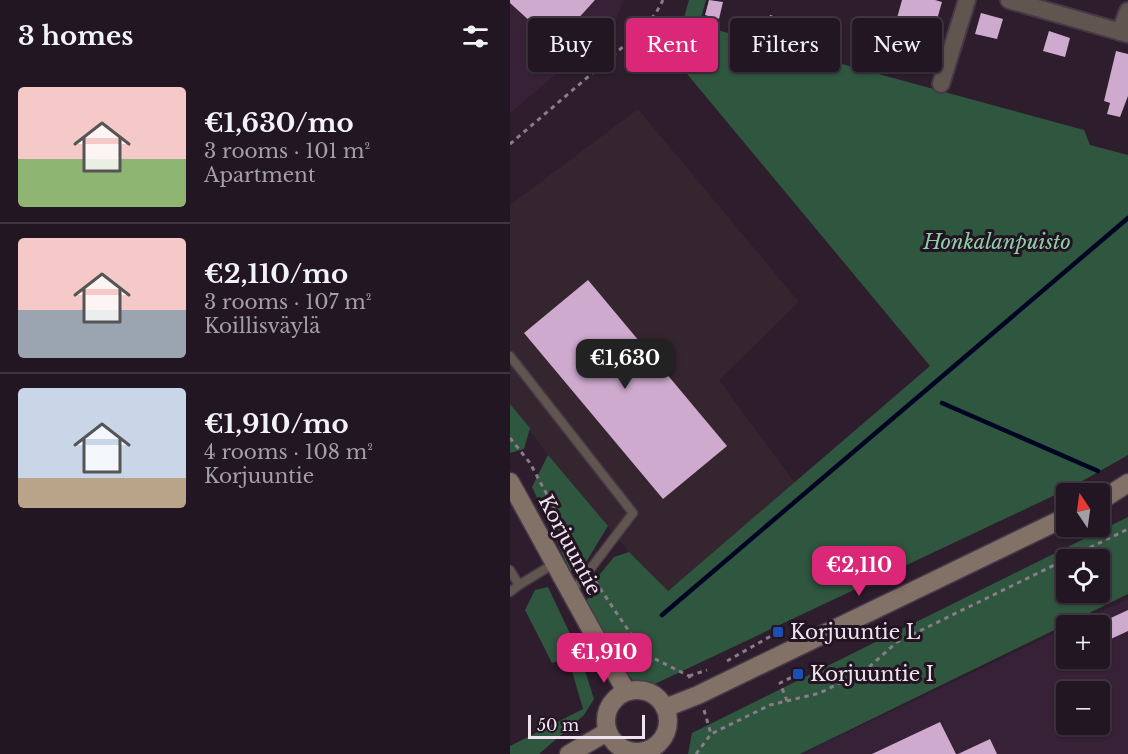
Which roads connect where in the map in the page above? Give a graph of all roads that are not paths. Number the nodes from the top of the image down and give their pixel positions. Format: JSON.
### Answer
{"nodes":[{"id":1,"x":967,"y":0,"type":"edge"},
{"id":2,"x":1009,"y":0,"type":"edge"},
{"id":3,"x":1128,"y":11,"type":"edge"},
{"id":4,"x":1124,"y":33,"type":"edge"},
{"id":5,"x":941,"y":84,"type":"dead end"},
{"id":6,"x":510,"y":356,"type":"edge"},
{"id":7,"x":510,"y":482,"type":"edge"},
{"id":8,"x":1128,"y":483,"type":"edge"},
{"id":9,"x":1110,"y":495,"type":"edge"},
{"id":10,"x":1056,"y":522,"type":"edge"},
{"id":11,"x":555,"y":563,"type":"junction"},
{"id":12,"x":510,"y":570,"type":"edge"},
{"id":13,"x":519,"y":585,"type":"junction"},
{"id":14,"x":510,"y":592,"type":"edge"},
{"id":15,"x":570,"y":593,"type":"junction"},
{"id":16,"x":626,"y":692,"type":"junction"},
{"id":17,"x":665,"y":708,"type":"junction"},
{"id":18,"x":607,"y":732,"type":"junction"},
{"id":19,"x":649,"y":752,"type":"edge"},
{"id":20,"x":569,"y":754,"type":"edge"}],
"edges":[{"from":1,"to":5,"type":"street"},
{"from":2,"to":4,"type":"street"},
{"from":3,"to":4,"type":"street"},
{"from":6,"to":15,"type":"lane"},
{"from":7,"to":11,"type":"main road","name":"Korjuuntie"},
{"from":8,"to":9,"type":"main road"},
{"from":10,"to":17,"type":"main road"},
{"from":11,"to":13,"type":"lane"},
{"from":11,"to":15,"type":"main road","name":"Korjuuntie"},
{"from":12,"to":13,"type":"lane"},
{"from":13,"to":14,"type":"lane"},
{"from":15,"to":16,"type":"main road","name":"Korjuuntie"},
{"from":16,"to":17,"type":"main road"},
{"from":16,"to":18,"type":"main road"},
{"from":17,"to":19,"type":"main road"},
{"from":18,"to":19,"type":"main road"},
{"from":18,"to":20,"type":"main road"}]}
